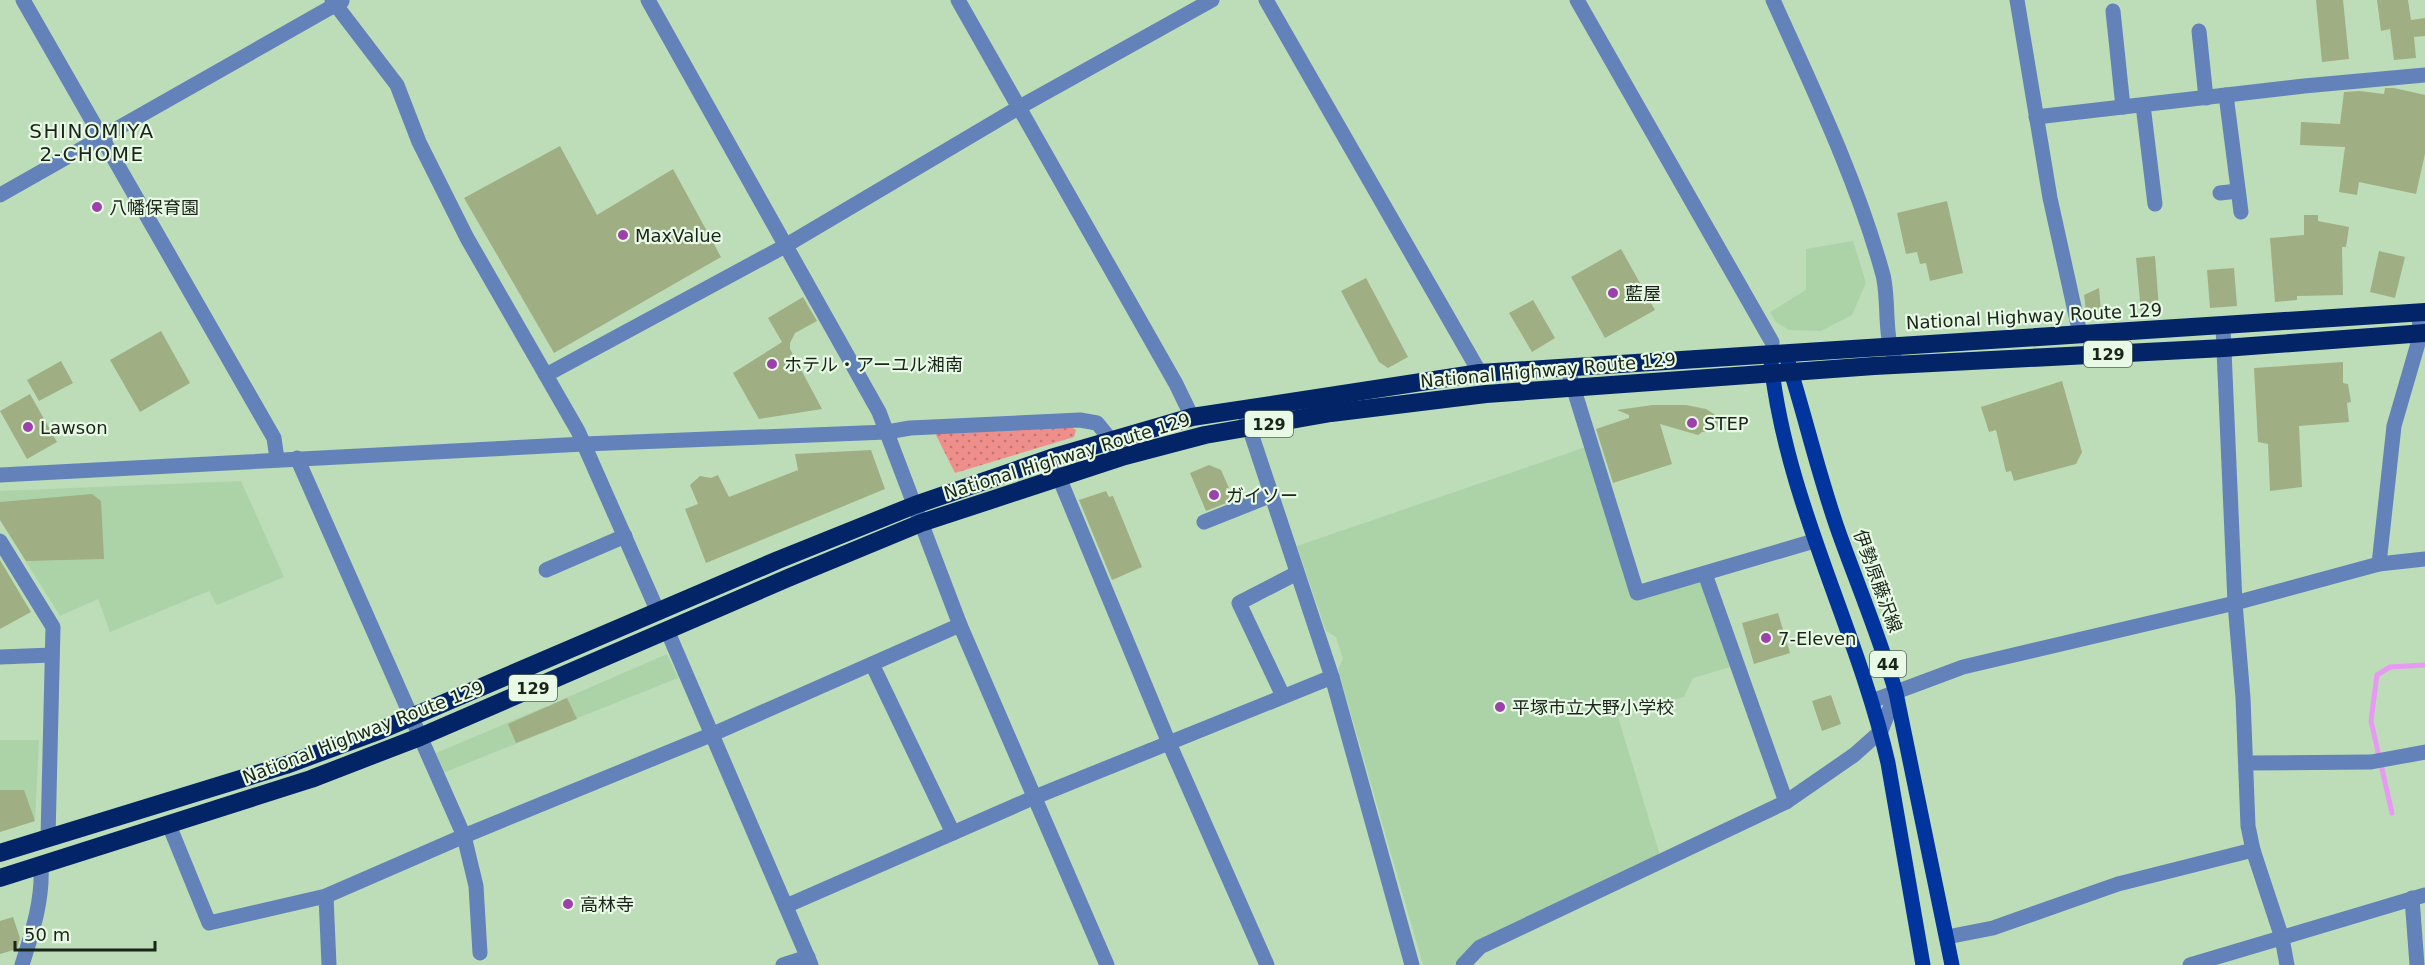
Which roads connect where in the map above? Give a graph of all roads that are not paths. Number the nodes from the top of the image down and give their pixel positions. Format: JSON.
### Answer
{"nodes":[{"id":1,"x":23,"y":0,"type":"edge"},
{"id":2,"x":648,"y":0,"type":"edge"},
{"id":3,"x":958,"y":0,"type":"edge"},
{"id":4,"x":1212,"y":0,"type":"edge"},
{"id":5,"x":1266,"y":0,"type":"edge"},
{"id":6,"x":1577,"y":0,"type":"edge"},
{"id":7,"x":1773,"y":0,"type":"edge"},
{"id":8,"x":2017,"y":0,"type":"edge"},
{"id":9,"x":337,"y":2,"type":"edge"},
{"id":10,"x":2113,"y":11,"type":"dead end"},
{"id":11,"x":2199,"y":31,"type":"dead end"},
{"id":12,"x":2425,"y":75,"type":"edge"},
{"id":13,"x":2226,"y":95,"type":"junction"},
{"id":14,"x":2206,"y":98,"type":"junction"},
{"id":15,"x":2144,"y":105,"type":"junction"},
{"id":16,"x":2123,"y":107,"type":"junction"},
{"id":17,"x":1018,"y":108,"type":"junction"},
{"id":18,"x":2036,"y":117,"type":"junction"},
{"id":19,"x":101,"y":137,"type":"junction"},
{"id":20,"x":2238,"y":191,"type":"junction"},
{"id":21,"x":2220,"y":193,"type":"dead end"},
{"id":22,"x":0,"y":195,"type":"edge"},
{"id":23,"x":2155,"y":204,"type":"dead end"},
{"id":24,"x":2241,"y":212,"type":"dead end"},
{"id":25,"x":785,"y":246,"type":"junction"},
{"id":26,"x":2422,"y":313,"type":"edge"},
{"id":27,"x":2223,"y":327,"type":"junction"},
{"id":28,"x":2423,"y":333,"type":"edge"},
{"id":29,"x":2080,"y":334,"type":"junction"},
{"id":30,"x":1889,"y":346,"type":"junction"},
{"id":31,"x":2224,"y":348,"type":"junction"},
{"id":32,"x":1776,"y":350,"type":"junction"},
{"id":33,"x":1900,"y":365,"type":"junction"},
{"id":34,"x":1874,"y":366,"type":"junction"},
{"id":35,"x":1567,"y":367,"type":"junction"},
{"id":36,"x":1792,"y":372,"type":"junction"},
{"id":37,"x":1480,"y":373,"type":"junction"},
{"id":38,"x":1773,"y":373,"type":"junction"},
{"id":39,"x":546,"y":375,"type":"junction"},
{"id":40,"x":1572,"y":387,"type":"junction"},
{"id":41,"x":1243,"y":409,"type":"junction"},
{"id":42,"x":1192,"y":417,"type":"junction"},
{"id":43,"x":1249,"y":428,"type":"junction"},
{"id":44,"x":887,"y":432,"type":"junction"},
{"id":45,"x":1111,"y":440,"type":"junction"},
{"id":46,"x":584,"y":444,"type":"junction"},
{"id":47,"x":297,"y":458,"type":"junction"},
{"id":48,"x":1051,"y":458,"type":"junction"},
{"id":49,"x":278,"y":459,"type":"junction"},
{"id":50,"x":0,"y":475,"type":"edge"},
{"id":51,"x":1058,"y":478,"type":"junction"},
{"id":52,"x":1272,"y":495,"type":"junction"},
{"id":53,"x":915,"y":505,"type":"junction"},
{"id":54,"x":1204,"y":522,"type":"dead end"},
{"id":55,"x":921,"y":523,"type":"junction"},
{"id":56,"x":625,"y":537,"type":"junction"},
{"id":57,"x":1814,"y":541,"type":"junction"},
{"id":58,"x":0,"y":542,"type":"edge"},
{"id":59,"x":2425,"y":560,"type":"edge"},
{"id":60,"x":2379,"y":564,"type":"junction"},
{"id":61,"x":546,"y":570,"type":"dead end"},
{"id":62,"x":1297,"y":573,"type":"junction"},
{"id":63,"x":1705,"y":574,"type":"junction"},
{"id":64,"x":2235,"y":603,"type":"junction"},
{"id":65,"x":658,"y":612,"type":"junction"},
{"id":66,"x":960,"y":625,"type":"junction"},
{"id":67,"x":668,"y":630,"type":"junction"},
{"id":68,"x":52,"y":655,"type":"junction"},
{"id":69,"x":0,"y":657,"type":"edge"},
{"id":70,"x":872,"y":664,"type":"junction"},
{"id":71,"x":1332,"y":677,"type":"junction"},
{"id":72,"x":1896,"y":693,"type":"junction"},
{"id":73,"x":1283,"y":696,"type":"junction"},
{"id":74,"x":1872,"y":701,"type":"junction"},
{"id":75,"x":412,"y":718,"type":"junction"},
{"id":76,"x":1881,"y":730,"type":"junction"},
{"id":77,"x":713,"y":734,"type":"junction"},
{"id":78,"x":420,"y":737,"type":"junction"},
{"id":79,"x":1169,"y":743,"type":"junction"},
{"id":80,"x":2425,"y":752,"type":"edge"},
{"id":81,"x":2247,"y":763,"type":"junction"},
{"id":82,"x":1035,"y":797,"type":"junction"},
{"id":83,"x":1786,"y":802,"type":"junction"},
{"id":84,"x":169,"y":825,"type":"junction"},
{"id":85,"x":953,"y":833,"type":"junction"},
{"id":86,"x":464,"y":836,"type":"junction"},
{"id":87,"x":48,"y":838,"type":"junction"},
{"id":88,"x":2253,"y":850,"type":"junction"},
{"id":89,"x":0,"y":853,"type":"edge"},
{"id":90,"x":40,"y":866,"type":"junction"},
{"id":91,"x":0,"y":878,"type":"edge"},
{"id":92,"x":326,"y":896,"type":"junction"},
{"id":93,"x":2418,"y":896,"type":"edge"},
{"id":94,"x":786,"y":906,"type":"junction"},
{"id":95,"x":1947,"y":937,"type":"junction"},
{"id":96,"x":2282,"y":938,"type":"junction"},
{"id":97,"x":480,"y":953,"type":"dead end"},
{"id":98,"x":810,"y":961,"type":"edge"},
{"id":99,"x":22,"y":965,"type":"edge"},
{"id":100,"x":329,"y":965,"type":"edge"},
{"id":101,"x":783,"y":965,"type":"edge"},
{"id":102,"x":1107,"y":965,"type":"edge"},
{"id":103,"x":1267,"y":965,"type":"edge"},
{"id":104,"x":1412,"y":965,"type":"edge"},
{"id":105,"x":1463,"y":965,"type":"edge"},
{"id":106,"x":1923,"y":965,"type":"edge"},
{"id":107,"x":1952,"y":965,"type":"edge"},
{"id":108,"x":2190,"y":965,"type":"edge"},
{"id":109,"x":2287,"y":965,"type":"edge"},
{"id":110,"x":2417,"y":965,"type":"edge"}],
"edges":[{"from":1,"to":19,"type":"street"},
{"from":2,"to":25,"type":"street"},
{"from":3,"to":17,"type":"street"},
{"from":4,"to":17,"type":"street"},
{"from":5,"to":37,"type":"street"},
{"from":6,"to":32,"type":"street"},
{"from":7,"to":30,"type":"street"},
{"from":8,"to":18,"type":"street"},
{"from":9,"to":19,"type":"street"},
{"from":9,"to":39,"type":"street"},
{"from":10,"to":16,"type":"street"},
{"from":11,"to":14,"type":"street"},
{"from":12,"to":13,"type":"street"},
{"from":13,"to":14,"type":"street"},
{"from":13,"to":20,"type":"street"},
{"from":14,"to":15,"type":"street"},
{"from":15,"to":16,"type":"street"},
{"from":15,"to":23,"type":"street"},
{"from":16,"to":18,"type":"street"},
{"from":17,"to":25,"type":"street"},
{"from":17,"to":42,"type":"street"},
{"from":18,"to":29,"type":"street"},
{"from":19,"to":22,"type":"street"},
{"from":19,"to":49,"type":"street"},
{"from":20,"to":21,"type":"street"},
{"from":20,"to":24,"type":"street"},
{"from":25,"to":39,"type":"street"},
{"from":25,"to":44,"type":"street"},
{"from":26,"to":27,"type":"highway","name":"National Highway Route 129","number":"129"},
{"from":26,"to":28,"type":"street"},
{"from":27,"to":29,"type":"highway","name":"National Highway Route 129","number":"129"},
{"from":27,"to":31,"type":"street"},
{"from":28,"to":31,"type":"highway","name":"National Highway Route 129","number":"129"},
{"from":28,"to":60,"type":"street"},
{"from":29,"to":30,"type":"highway","name":"National Highway Route 129","number":"129"},
{"from":30,"to":32,"type":"highway","name":"National Highway Route 129","number":"129"},
{"from":30,"to":33,"type":"street"},
{"from":30,"to":34,"type":"street"},
{"from":31,"to":33,"type":"highway","name":"National Highway Route 129","number":"129"},
{"from":31,"to":64,"type":"street"},
{"from":32,"to":35,"type":"highway","name":"National Highway Route 129","number":"129"},
{"from":32,"to":36,"type":"main road","name":"伊勢原藤沢線","number":"44"},
{"from":32,"to":38,"type":"main road","number":"44"},
{"from":33,"to":34,"type":"highway","name":"National Highway Route 129","number":"129"},
{"from":34,"to":36,"type":"highway","name":"National Highway Route 129","number":"129"},
{"from":35,"to":37,"type":"highway","name":"National Highway Route 129","number":"129"},
{"from":35,"to":40,"type":"street"},
{"from":36,"to":38,"type":"highway","name":"National Highway Route 129","number":"129"},
{"from":36,"to":72,"type":"main road","name":"伊勢原藤沢線","number":"44"},
{"from":37,"to":41,"type":"highway","name":"National Highway Route 129","number":"129"},
{"from":38,"to":40,"type":"highway","name":"National Highway Route 129","number":"129"},
{"from":38,"to":57,"type":"main road","number":"44"},
{"from":39,"to":46,"type":"street"},
{"from":40,"to":43,"type":"highway","name":"National Highway Route 129","number":"129"},
{"from":40,"to":63,"type":"street"},
{"from":41,"to":42,"type":"highway","name":"National Highway Route 129","number":"129"},
{"from":41,"to":43,"type":"street"},
{"from":42,"to":45,"type":"highway","name":"National Highway Route 129","number":"129"},
{"from":43,"to":51,"type":"highway","name":"National Highway Route 129","number":"129"},
{"from":43,"to":52,"type":"street"},
{"from":44,"to":45,"type":"street"},
{"from":44,"to":46,"type":"street"},
{"from":44,"to":53,"type":"street"},
{"from":45,"to":48,"type":"highway","name":"National Highway Route 129","number":"129"},
{"from":46,"to":47,"type":"street"},
{"from":46,"to":56,"type":"street"},
{"from":47,"to":49,"type":"street"},
{"from":47,"to":75,"type":"street"},
{"from":48,"to":51,"type":"street"},
{"from":48,"to":53,"type":"highway","name":"National Highway Route 129","number":"129"},
{"from":49,"to":50,"type":"street"},
{"from":51,"to":55,"type":"highway","name":"National Highway Route 129","number":"129"},
{"from":51,"to":79,"type":"street"},
{"from":52,"to":54,"type":"street"},
{"from":52,"to":62,"type":"street"},
{"from":53,"to":55,"type":"street"},
{"from":53,"to":65,"type":"highway","name":"National Highway Route 129","number":"129"},
{"from":55,"to":66,"type":"street"},
{"from":55,"to":67,"type":"highway","name":"National Highway Route 129","number":"129"},
{"from":56,"to":61,"type":"street"},
{"from":56,"to":65,"type":"street"},
{"from":57,"to":63,"type":"street"},
{"from":57,"to":74,"type":"main road","number":"44"},
{"from":58,"to":68,"type":"street"},
{"from":59,"to":60,"type":"street"},
{"from":60,"to":64,"type":"street"},
{"from":62,"to":71,"type":"street"},
{"from":62,"to":73,"type":"street"},
{"from":63,"to":83,"type":"street"},
{"from":64,"to":72,"type":"street"},
{"from":64,"to":81,"type":"street"},
{"from":65,"to":75,"type":"highway","name":"National Highway Route 129","number":"129"},
{"from":66,"to":70,"type":"street"},
{"from":66,"to":82,"type":"street"},
{"from":67,"to":77,"type":"street"},
{"from":67,"to":78,"type":"highway","name":"National Highway Route 129","number":"129"},
{"from":68,"to":69,"type":"street"},
{"from":68,"to":87,"type":"street"},
{"from":70,"to":77,"type":"street"},
{"from":70,"to":85,"type":"street"},
{"from":71,"to":73,"type":"street"},
{"from":71,"to":104,"type":"street"},
{"from":72,"to":74,"type":"street"},
{"from":72,"to":76,"type":"street"},
{"from":72,"to":95,"type":"main road","name":"伊勢原藤沢線","number":"44"},
{"from":73,"to":79,"type":"street"},
{"from":74,"to":76,"type":"main road","number":"44"},
{"from":75,"to":78,"type":"street"},
{"from":75,"to":87,"type":"highway","name":"National Highway Route 129","number":"129"},
{"from":76,"to":83,"type":"street"},
{"from":76,"to":106,"type":"main road","number":"44"},
{"from":77,"to":86,"type":"street"},
{"from":77,"to":94,"type":"street"},
{"from":78,"to":84,"type":"highway","name":"National Highway Route 129","number":"129"},
{"from":78,"to":86,"type":"street"},
{"from":79,"to":82,"type":"street"},
{"from":79,"to":103,"type":"street"},
{"from":80,"to":81,"type":"street"},
{"from":81,"to":88,"type":"street"},
{"from":82,"to":85,"type":"street"},
{"from":82,"to":102,"type":"street"},
{"from":83,"to":105,"type":"street"},
{"from":84,"to":90,"type":"highway","name":"National Highway Route 129","number":"129"},
{"from":84,"to":92,"type":"street"},
{"from":85,"to":94,"type":"street"},
{"from":86,"to":92,"type":"street"},
{"from":86,"to":97,"type":"street"},
{"from":87,"to":89,"type":"highway","name":"National Highway Route 129","number":"129"},
{"from":88,"to":95,"type":"street"},
{"from":88,"to":96,"type":"street"},
{"from":90,"to":91,"type":"highway","name":"National Highway Route 129","number":"129"},
{"from":90,"to":99,"type":"street"},
{"from":92,"to":100,"type":"street"},
{"from":93,"to":96,"type":"street"},
{"from":93,"to":110,"type":"street"},
{"from":94,"to":98,"type":"street"},
{"from":95,"to":107,"type":"main road","name":"伊勢原藤沢線","number":"44"},
{"from":96,"to":108,"type":"street"},
{"from":96,"to":109,"type":"street"},
{"from":98,"to":101,"type":"street"}]}
